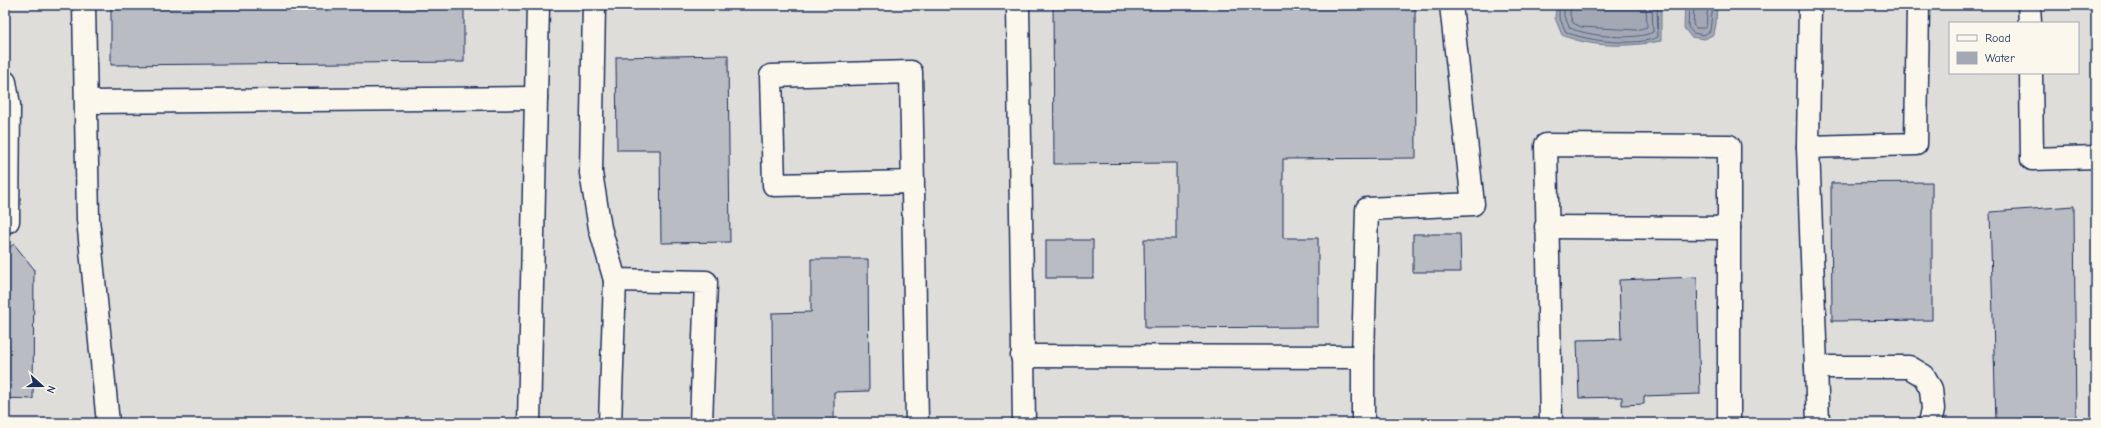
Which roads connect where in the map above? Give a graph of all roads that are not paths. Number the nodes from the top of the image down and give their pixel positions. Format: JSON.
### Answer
{"nodes":[{"id":1,"x":84,"y":5,"type":"edge"},
{"id":2,"x":538,"y":5,"type":"edge"},
{"id":3,"x":594,"y":5,"type":"edge"},
{"id":4,"x":1018,"y":5,"type":"edge"},
{"id":5,"x":1451,"y":5,"type":"edge"},
{"id":6,"x":1810,"y":5,"type":"edge"},
{"id":7,"x":1918,"y":5,"type":"edge"},
{"id":8,"x":2030,"y":5,"type":"edge"},
{"id":9,"x":2030,"y":22,"type":"edge"},
{"id":10,"x":2031,"y":74,"type":"edge"},
{"id":11,"x":5,"y":82,"type":"edge"},
{"id":12,"x":536,"y":98,"type":"junction"},
{"id":13,"x":87,"y":102,"type":"junction"},
{"id":14,"x":1808,"y":147,"type":"junction"},
{"id":15,"x":2096,"y":157,"type":"edge"},
{"id":16,"x":913,"y":182,"type":"junction"},
{"id":17,"x":8,"y":221,"type":"dead end"},
{"id":18,"x":1546,"y":226,"type":"junction"},
{"id":19,"x":1729,"y":228,"type":"junction"},
{"id":20,"x":615,"y":280,"type":"junction"},
{"id":21,"x":1022,"y":356,"type":"junction"},
{"id":22,"x":1363,"y":357,"type":"junction"},
{"id":23,"x":1816,"y":367,"type":"junction"},
{"id":24,"x":108,"y":423,"type":"edge"},
{"id":25,"x":530,"y":423,"type":"edge"},
{"id":26,"x":610,"y":423,"type":"edge"},
{"id":27,"x":700,"y":423,"type":"edge"},
{"id":28,"x":917,"y":423,"type":"edge"},
{"id":29,"x":1024,"y":423,"type":"edge"},
{"id":30,"x":1363,"y":423,"type":"edge"},
{"id":31,"x":1551,"y":423,"type":"edge"},
{"id":32,"x":1729,"y":423,"type":"edge"},
{"id":33,"x":1818,"y":423,"type":"edge"},
{"id":34,"x":1930,"y":423,"type":"edge"}],
"edges":[{"from":1,"to":13,"type":"lane"},
{"from":2,"to":12,"type":"lane"},
{"from":3,"to":20,"type":"lane"},
{"from":4,"to":21,"type":"lane"},
{"from":5,"to":22,"type":"lane"},
{"from":6,"to":14,"type":"lane"},
{"from":7,"to":14,"type":"lane"},
{"from":8,"to":9,"type":"lane"},
{"from":10,"to":15,"type":"lane"},
{"from":11,"to":17,"type":"lane"},
{"from":12,"to":13,"type":"lane"},
{"from":12,"to":25,"type":"lane"},
{"from":13,"to":24,"type":"lane"},
{"from":14,"to":23,"type":"lane"},
{"from":16,"to":16,"type":"lane"},
{"from":16,"to":28,"type":"lane"},
{"from":18,"to":19,"type":"lane"},
{"from":18,"to":19,"type":"lane"},
{"from":18,"to":31,"type":"lane"},
{"from":19,"to":32,"type":"lane"},
{"from":20,"to":26,"type":"lane"},
{"from":20,"to":27,"type":"lane"},
{"from":21,"to":22,"type":"lane"},
{"from":21,"to":29,"type":"lane"},
{"from":22,"to":30,"type":"lane"},
{"from":23,"to":33,"type":"lane"},
{"from":23,"to":34,"type":"lane"}]}
